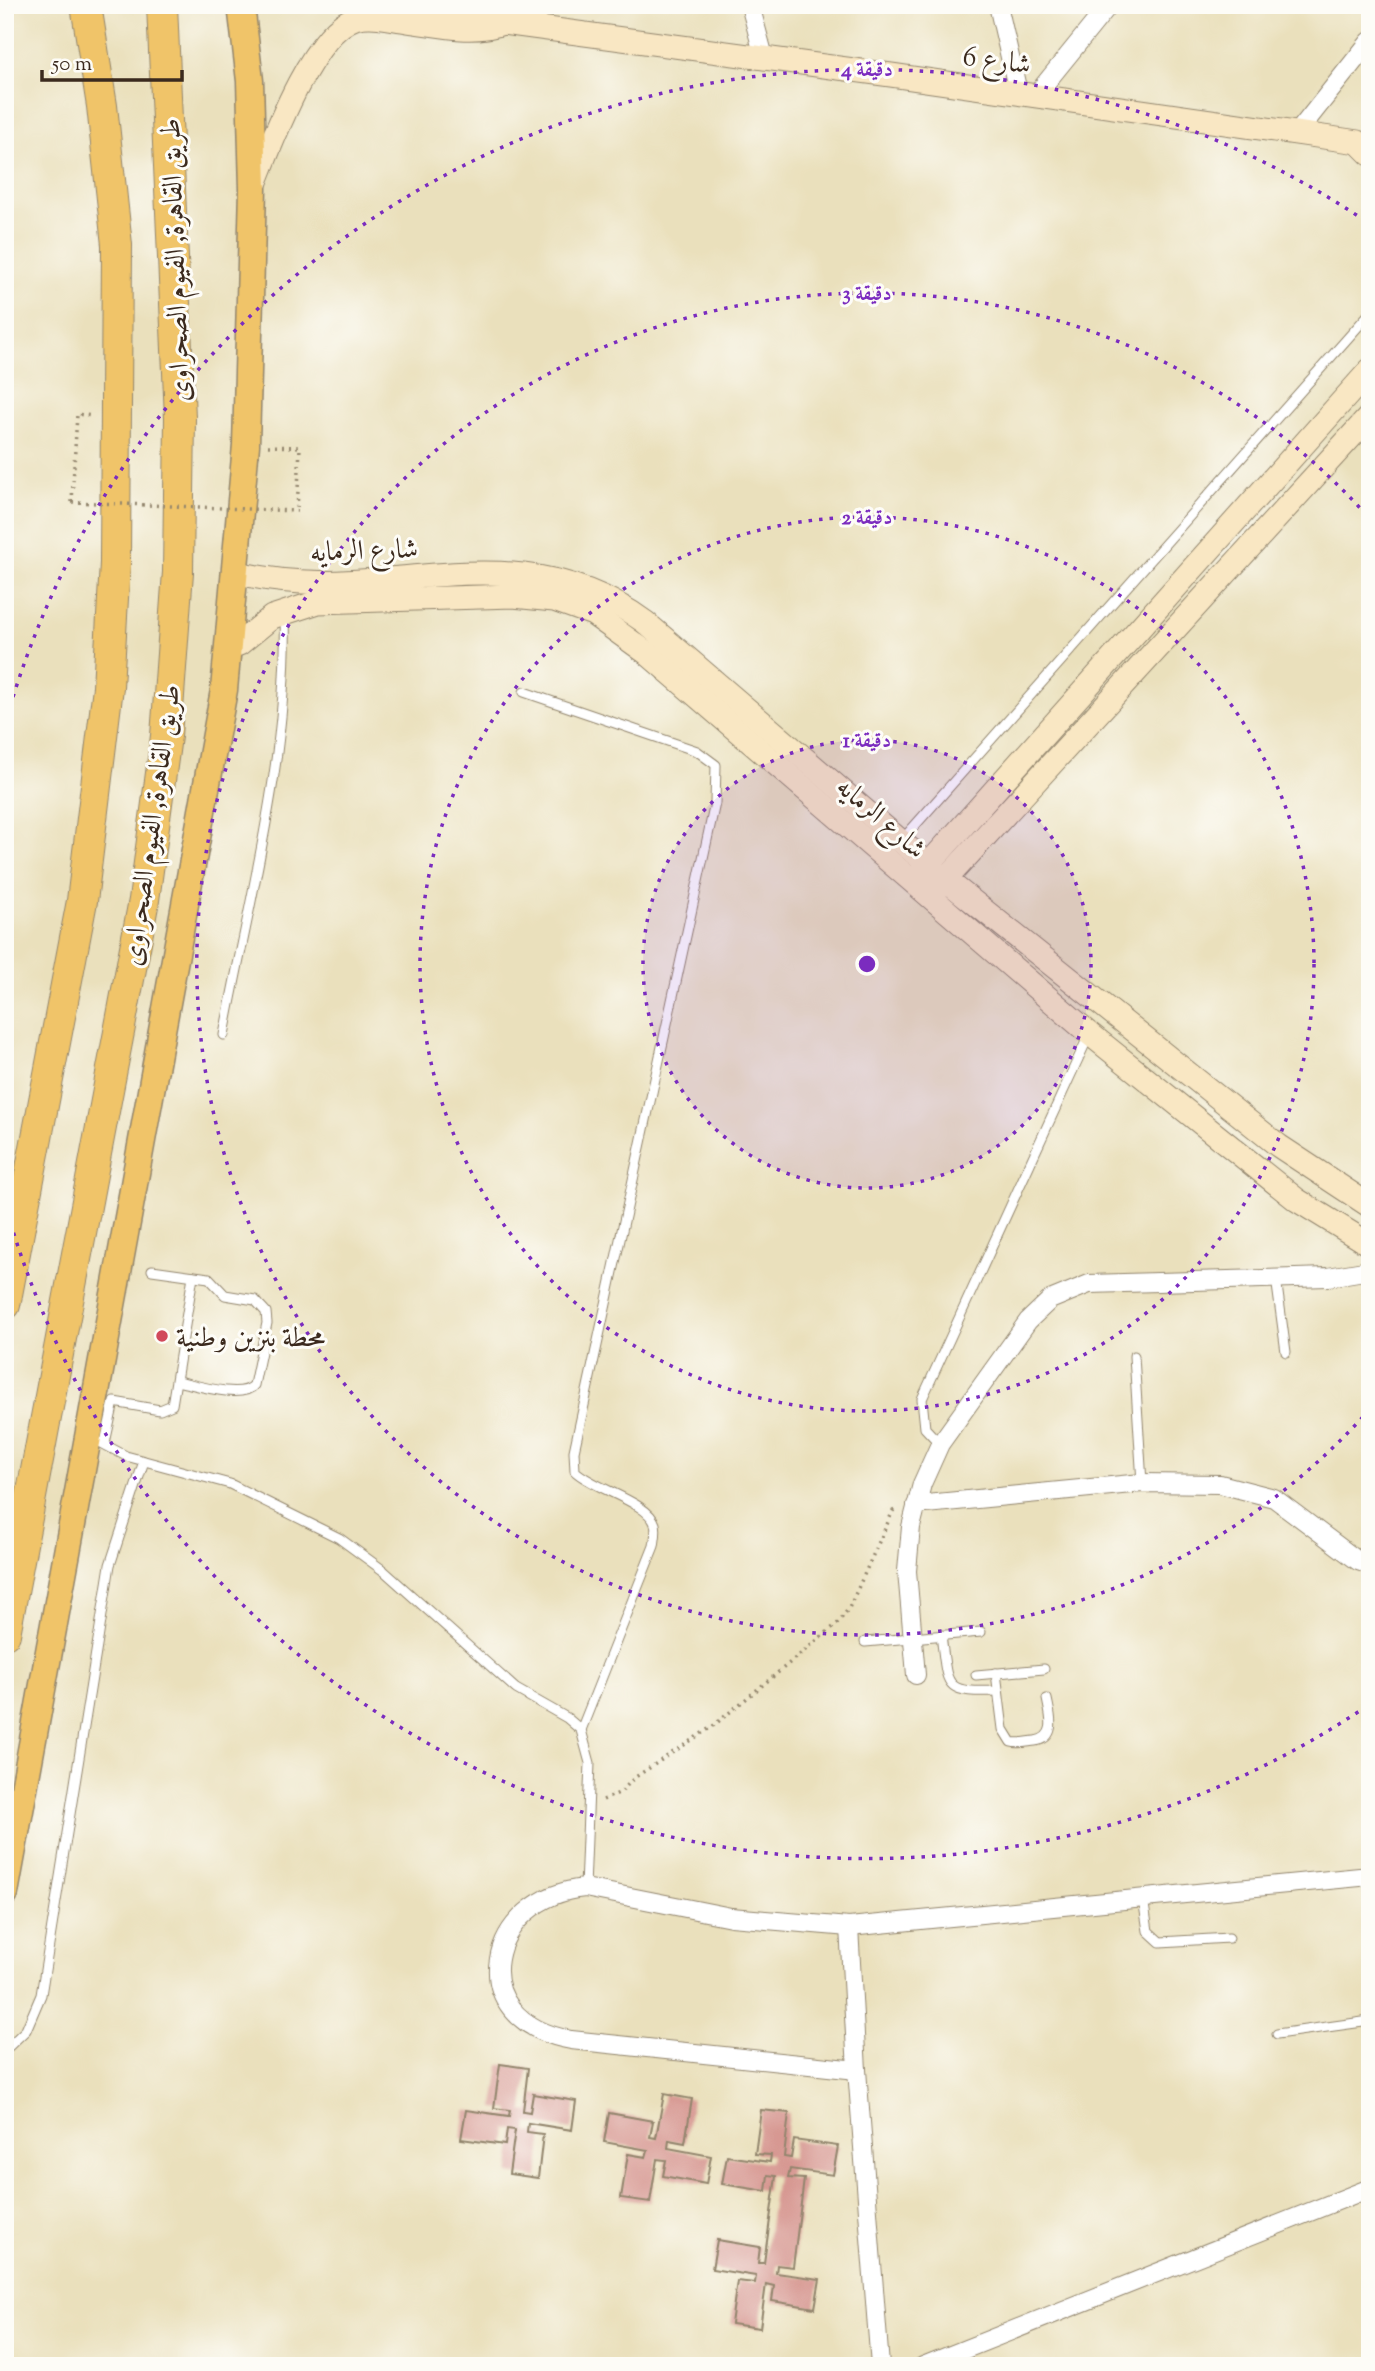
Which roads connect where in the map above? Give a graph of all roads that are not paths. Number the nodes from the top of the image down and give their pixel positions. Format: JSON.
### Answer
{"nodes":[{"id":1,"x":86,"y":5,"type":"edge"},
{"id":2,"x":162,"y":5,"type":"edge"},
{"id":3,"x":241,"y":5,"type":"edge"},
{"id":4,"x":415,"y":5,"type":"edge"},
{"id":5,"x":750,"y":5,"type":"edge"},
{"id":6,"x":998,"y":5,"type":"edge"},
{"id":7,"x":1109,"y":5,"type":"edge"},
{"id":8,"x":507,"y":18,"type":"edge"},
{"id":9,"x":1370,"y":41,"type":"edge"},
{"id":10,"x":764,"y":57,"type":"junction"},
{"id":11,"x":1027,"y":94,"type":"junction"},
{"id":12,"x":1297,"y":133,"type":"junction"},
{"id":13,"x":1366,"y":143,"type":"edge"},
{"id":14,"x":253,"y":189,"type":"junction"},
{"id":15,"x":1370,"y":313,"type":"edge"},
{"id":16,"x":1370,"y":370,"type":"edge"},
{"id":17,"x":1370,"y":416,"type":"edge"},
{"id":18,"x":235,"y":572,"type":"junction"},
{"id":19,"x":285,"y":611,"type":"junction"},
{"id":20,"x":228,"y":648,"type":"junction"},
{"id":21,"x":524,"y":692,"type":"dead end"},
{"id":22,"x":901,"y":841,"type":"junction"},
{"id":23,"x":884,"y":859,"type":"junction"},
{"id":24,"x":928,"y":865,"type":"junction"},
{"id":25,"x":946,"y":880,"type":"junction"},
{"id":26,"x":912,"y":882,"type":"junction"},
{"id":27,"x":929,"y":898,"type":"junction"},
{"id":28,"x":1090,"y":1034,"type":"junction"},
{"id":29,"x":224,"y":1035,"type":"dead end"},
{"id":30,"x":1370,"y":1206,"type":"edge"},
{"id":31,"x":1370,"y":1245,"type":"edge"},
{"id":32,"x":152,"y":1270,"type":"dead end"},
{"id":33,"x":1370,"y":1270,"type":"edge"},
{"id":34,"x":193,"y":1276,"type":"junction"},
{"id":35,"x":1276,"y":1278,"type":"junction"},
{"id":36,"x":5,"y":1305,"type":"edge"},
{"id":37,"x":1286,"y":1352,"type":"dead end"},
{"id":38,"x":1134,"y":1356,"type":"dead end"},
{"id":39,"x":177,"y":1381,"type":"junction"},
{"id":40,"x":97,"y":1439,"type":"junction"},
{"id":41,"x":940,"y":1444,"type":"junction"},
{"id":42,"x":144,"y":1461,"type":"junction"},
{"id":43,"x":1142,"y":1483,"type":"junction"},
{"id":44,"x":916,"y":1505,"type":"junction"},
{"id":45,"x":1370,"y":1565,"type":"edge"},
{"id":46,"x":981,"y":1632,"type":"dead end"},
{"id":47,"x":5,"y":1634,"type":"edge"},
{"id":48,"x":942,"y":1635,"type":"junction"},
{"id":49,"x":912,"y":1638,"type":"junction"},
{"id":50,"x":865,"y":1642,"type":"dead end"},
{"id":51,"x":1044,"y":1669,"type":"dead end"},
{"id":52,"x":996,"y":1673,"type":"junction"},
{"id":53,"x":916,"y":1675,"type":"dead end"},
{"id":54,"x":976,"y":1675,"type":"dead end"},
{"id":55,"x":998,"y":1691,"type":"junction"},
{"id":56,"x":1047,"y":1699,"type":"dead end"},
{"id":57,"x":581,"y":1730,"type":"junction"},
{"id":58,"x":1370,"y":1876,"type":"edge"},
{"id":59,"x":585,"y":1888,"type":"junction"},
{"id":60,"x":5,"y":1893,"type":"edge"},
{"id":61,"x":1143,"y":1898,"type":"junction"},
{"id":62,"x":849,"y":1927,"type":"junction"},
{"id":63,"x":1229,"y":1938,"type":"dead end"},
{"id":64,"x":1370,"y":2021,"type":"edge"},
{"id":65,"x":1277,"y":2034,"type":"dead end"},
{"id":66,"x":5,"y":2050,"type":"edge"},
{"id":67,"x":857,"y":2070,"type":"junction"},
{"id":68,"x":1370,"y":2188,"type":"edge"},
{"id":69,"x":880,"y":2366,"type":"edge"},
{"id":70,"x":923,"y":2366,"type":"edge"}],
"edges":[{"from":1,"to":36,"type":"highway","name":"طريق القاهرة, الفيوم الصحراوى"},
{"from":2,"to":47,"type":"highway","name":"طريق القاهرة, الفيوم الصحراوى"},
{"from":3,"to":14,"type":"main road"},
{"from":4,"to":8,"type":"street","name":"شارع 6"},
{"from":5,"to":10,"type":"street"},
{"from":6,"to":11,"type":"street"},
{"from":7,"to":11,"type":"street"},
{"from":8,"to":10,"type":"street","name":"شارع 6"},
{"from":8,"to":14,"type":"street","name":"شارع 6"},
{"from":9,"to":12,"type":"street"},
{"from":10,"to":11,"type":"street","name":"شارع 6"},
{"from":11,"to":12,"type":"street","name":"شارع 6"},
{"from":12,"to":13,"type":"street","name":"شارع 6"},
{"from":14,"to":18,"type":"main road"},
{"from":15,"to":22,"type":"lane"},
{"from":16,"to":24,"type":"street"},
{"from":17,"to":25,"type":"street"},
{"from":18,"to":20,"type":"main road"},
{"from":18,"to":22,"type":"street","name":"شارع الرمايه"},
{"from":19,"to":20,"type":"street","name":"شارع الرمايه"},
{"from":19,"to":23,"type":"street","name":"شارع الرمايه"},
{"from":19,"to":29,"type":"lane"},
{"from":20,"to":40,"type":"main road"},
{"from":21,"to":57,"type":"lane"},
{"from":22,"to":23,"type":"lane"},
{"from":22,"to":24,"type":"street","name":"شارع الرمايه"},
{"from":23,"to":26,"type":"street","name":"شارع الرمايه"},
{"from":24,"to":25,"type":"street","name":"شارع الرمايه"},
{"from":24,"to":26,"type":"street"},
{"from":25,"to":27,"type":"street"},
{"from":25,"to":30,"type":"street","name":"شارع الرمايه"},
{"from":26,"to":27,"type":"street","name":"شارع الرمايه"},
{"from":27,"to":28,"type":"street","name":"شارع الرمايه"},
{"from":28,"to":31,"type":"street","name":"شارع الرمايه"},
{"from":28,"to":41,"type":"lane"},
{"from":32,"to":34,"type":"lane"},
{"from":33,"to":35,"type":"street"},
{"from":34,"to":39,"type":"lane"},
{"from":34,"to":39,"type":"lane"},
{"from":35,"to":37,"type":"lane"},
{"from":35,"to":41,"type":"street"},
{"from":38,"to":43,"type":"lane"},
{"from":39,"to":40,"type":"lane"},
{"from":40,"to":42,"type":"lane"},
{"from":40,"to":60,"type":"main road"},
{"from":41,"to":44,"type":"street"},
{"from":42,"to":57,"type":"lane"},
{"from":42,"to":66,"type":"lane"},
{"from":43,"to":44,"type":"street"},
{"from":43,"to":45,"type":"street"},
{"from":44,"to":49,"type":"street"},
{"from":46,"to":48,"type":"lane"},
{"from":48,"to":49,"type":"lane"},
{"from":48,"to":55,"type":"lane"},
{"from":49,"to":50,"type":"lane"},
{"from":49,"to":53,"type":"street"},
{"from":51,"to":52,"type":"lane"},
{"from":52,"to":54,"type":"lane"},
{"from":52,"to":55,"type":"lane"},
{"from":55,"to":56,"type":"lane"},
{"from":57,"to":59,"type":"lane"},
{"from":58,"to":61,"type":"street"},
{"from":59,"to":62,"type":"street"},
{"from":59,"to":67,"type":"street"},
{"from":61,"to":62,"type":"street"},
{"from":61,"to":63,"type":"lane"},
{"from":62,"to":67,"type":"street"},
{"from":64,"to":65,"type":"lane"},
{"from":67,"to":69,"type":"street"},
{"from":68,"to":70,"type":"street"}]}
